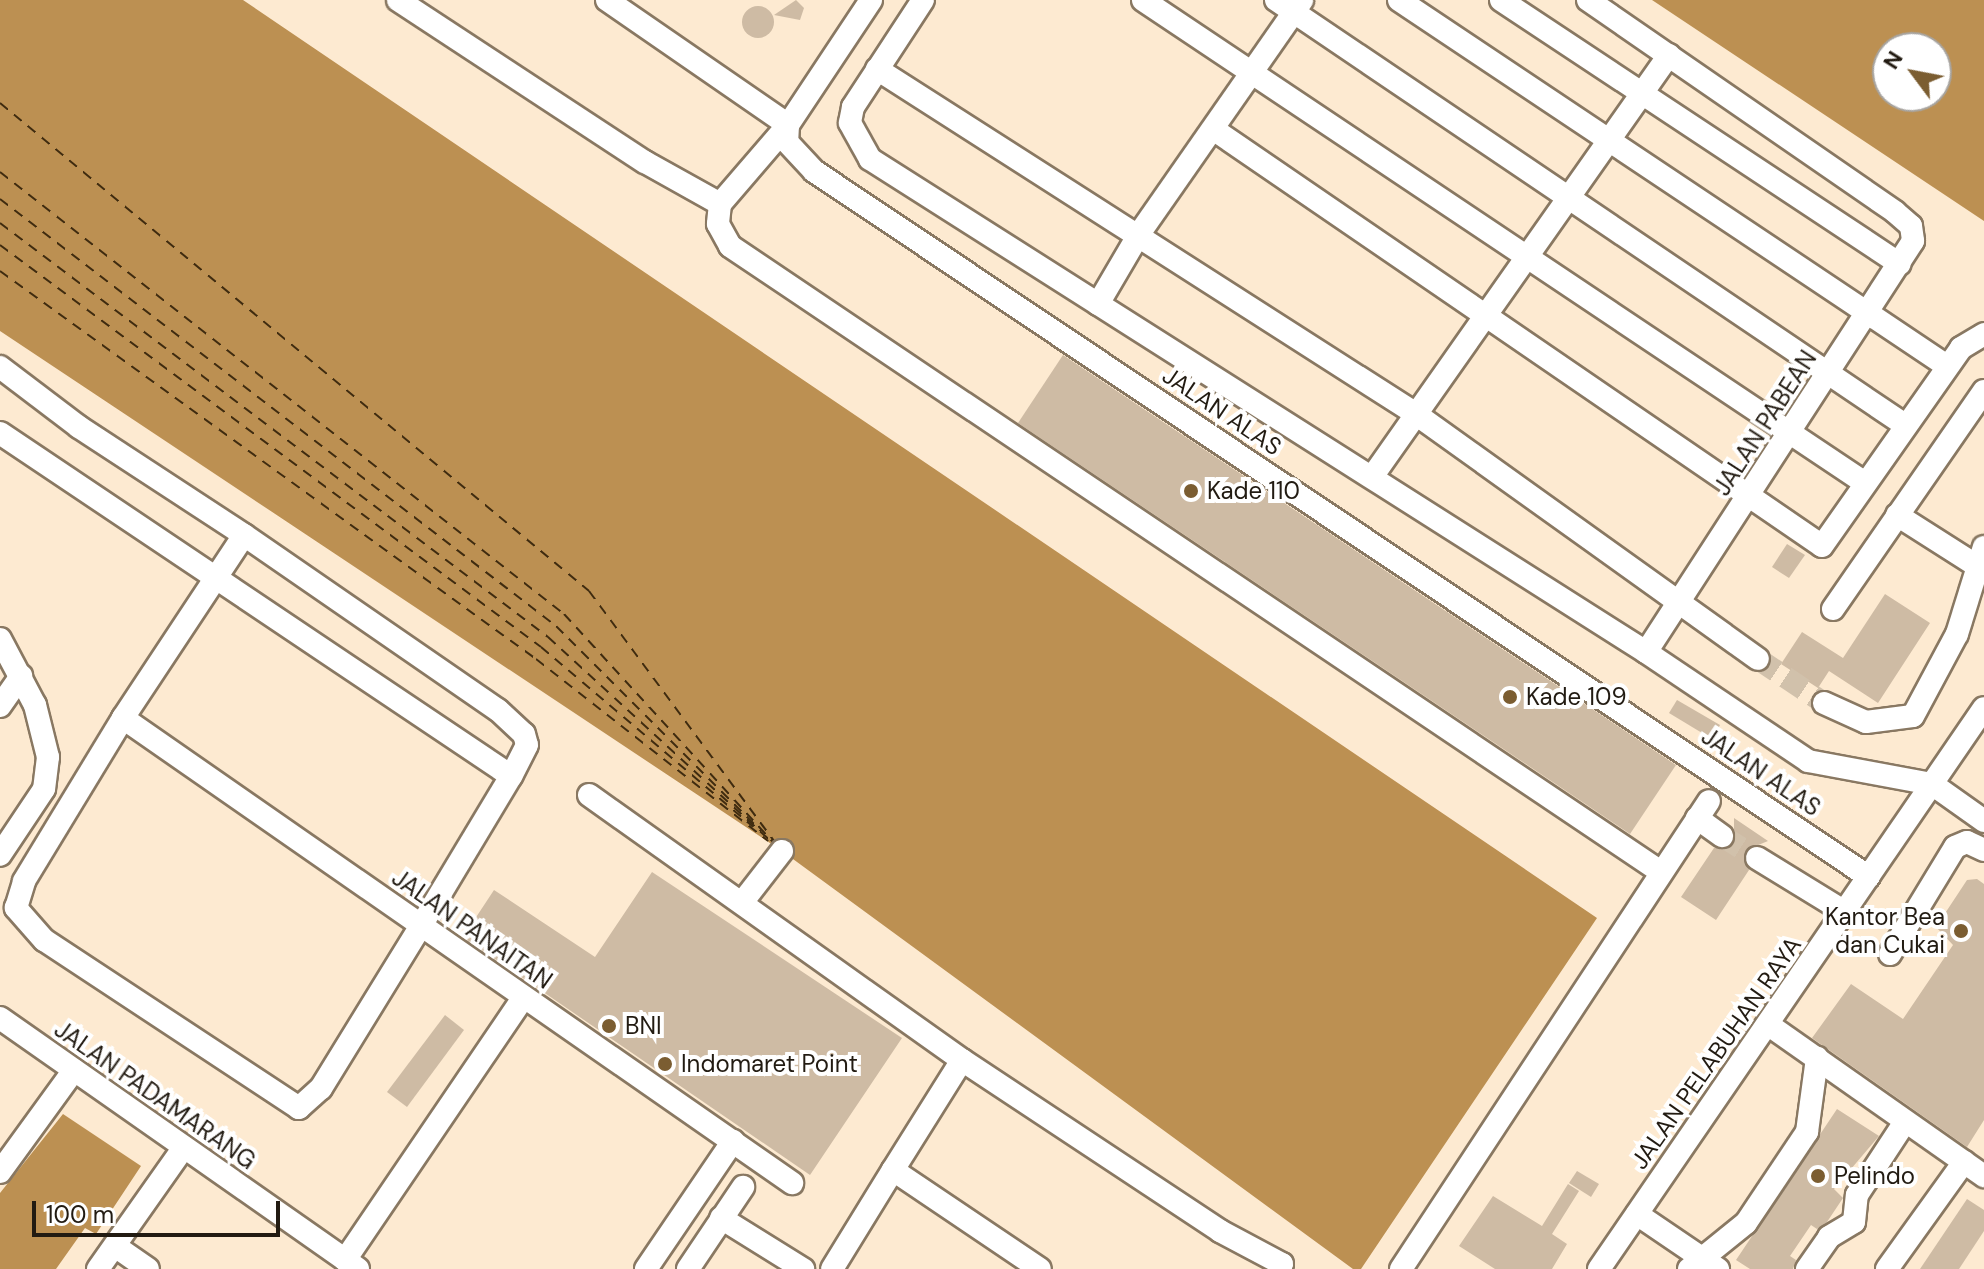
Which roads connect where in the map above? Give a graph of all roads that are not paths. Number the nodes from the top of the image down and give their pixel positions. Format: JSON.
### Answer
{"nodes":[{"id":1,"x":398,"y":0,"type":"edge"},
{"id":2,"x":607,"y":0,"type":"edge"},
{"id":3,"x":871,"y":0,"type":"edge"},
{"id":4,"x":923,"y":0,"type":"edge"},
{"id":5,"x":1143,"y":0,"type":"edge"},
{"id":6,"x":1399,"y":0,"type":"edge"},
{"id":7,"x":1501,"y":0,"type":"edge"},
{"id":8,"x":1588,"y":0,"type":"edge"},
{"id":9,"x":1290,"y":4,"type":"edge"},
{"id":10,"x":1669,"y":55,"type":"junction"},
{"id":11,"x":877,"y":69,"type":"junction"},
{"id":12,"x":1254,"y":73,"type":"junction"},
{"id":13,"x":1639,"y":92,"type":"junction"},
{"id":14,"x":788,"y":125,"type":"junction"},
{"id":15,"x":1216,"y":131,"type":"junction"},
{"id":16,"x":1603,"y":141,"type":"junction"},
{"id":17,"x":1563,"y":198,"type":"junction"},
{"id":18,"x":720,"y":204,"type":"junction"},
{"id":19,"x":1139,"y":234,"type":"junction"},
{"id":20,"x":1523,"y":259,"type":"junction"},
{"id":21,"x":1900,"y":264,"type":"junction"},
{"id":22,"x":1098,"y":304,"type":"junction"},
{"id":23,"x":1869,"y":310,"type":"junction"},
{"id":24,"x":1486,"y":315,"type":"junction"},
{"id":25,"x":1984,"y":334,"type":"edge"},
{"id":26,"x":1947,"y":366,"type":"junction"},
{"id":27,"x":0,"y":367,"type":"edge"},
{"id":28,"x":1827,"y":374,"type":"junction"},
{"id":29,"x":1984,"y":391,"type":"edge"},
{"id":30,"x":1413,"y":412,"type":"junction"},
{"id":31,"x":1905,"y":425,"type":"junction"},
{"id":32,"x":0,"y":433,"type":"edge"},
{"id":33,"x":1790,"y":434,"type":"junction"},
{"id":34,"x":1372,"y":477,"type":"junction"},
{"id":35,"x":1865,"y":483,"type":"junction"},
{"id":36,"x":1750,"y":496,"type":"junction"},
{"id":37,"x":1897,"y":515,"type":"junction"},
{"id":38,"x":244,"y":535,"type":"junction"},
{"id":39,"x":1980,"y":556,"type":"edge"},
{"id":40,"x":216,"y":576,"type":"junction"},
{"id":41,"x":1681,"y":605,"type":"junction"},
{"id":42,"x":1833,"y":609,"type":"dead end"},
{"id":43,"x":0,"y":639,"type":"edge"},
{"id":44,"x":1646,"y":652,"type":"junction"},
{"id":45,"x":1758,"y":659,"type":"tunnel mouth"},
{"id":46,"x":21,"y":676,"type":"junction"},
{"id":47,"x":1824,"y":703,"type":"tunnel mouth"},
{"id":48,"x":0,"y":706,"type":"edge"},
{"id":49,"x":123,"y":718,"type":"junction"},
{"id":50,"x":1981,"y":720,"type":"edge"},
{"id":51,"x":511,"y":776,"type":"junction"},
{"id":52,"x":1932,"y":784,"type":"junction"},
{"id":53,"x":589,"y":795,"type":"dead end"},
{"id":54,"x":1984,"y":821,"type":"edge"},
{"id":55,"x":1722,"y":836,"type":"tunnel mouth"},
{"id":56,"x":1984,"y":850,"type":"edge"},
{"id":57,"x":782,"y":851,"type":"dead end"},
{"id":58,"x":0,"y":855,"type":"edge"},
{"id":59,"x":1757,"y":858,"type":"tunnel mouth"},
{"id":60,"x":1661,"y":872,"type":"junction"},
{"id":61,"x":1869,"y":877,"type":"junction"},
{"id":62,"x":744,"y":900,"type":"junction"},
{"id":63,"x":1845,"y":912,"type":"junction"},
{"id":64,"x":422,"y":924,"type":"junction"},
{"id":65,"x":1890,"y":954,"type":"dead end"},
{"id":66,"x":524,"y":997,"type":"junction"},
{"id":67,"x":0,"y":1018,"type":"edge"},
{"id":68,"x":1769,"y":1025,"type":"junction"},
{"id":69,"x":1817,"y":1058,"type":"junction"},
{"id":70,"x":962,"y":1060,"type":"junction"},
{"id":71,"x":74,"y":1070,"type":"junction"},
{"id":72,"x":1905,"y":1122,"type":"junction"},
{"id":73,"x":733,"y":1141,"type":"junction"},
{"id":74,"x":184,"y":1147,"type":"junction"},
{"id":75,"x":1964,"y":1162,"type":"junction"},
{"id":76,"x":893,"y":1170,"type":"junction"},
{"id":77,"x":0,"y":1172,"type":"edge"},
{"id":78,"x":1984,"y":1176,"type":"edge"},
{"id":79,"x":792,"y":1183,"type":"dead end"},
{"id":80,"x":743,"y":1187,"type":"dead end"},
{"id":81,"x":1637,"y":1214,"type":"junction"},
{"id":82,"x":721,"y":1218,"type":"junction"},
{"id":83,"x":115,"y":1246,"type":"junction"},
{"id":84,"x":1694,"y":1262,"type":"edge"},
{"id":85,"x":352,"y":1264,"type":"edge"},
{"id":86,"x":1284,"y":1267,"type":"edge"},
{"id":87,"x":98,"y":1269,"type":"edge"},
{"id":88,"x":148,"y":1269,"type":"edge"},
{"id":89,"x":646,"y":1269,"type":"edge"},
{"id":90,"x":688,"y":1269,"type":"edge"},
{"id":91,"x":803,"y":1269,"type":"edge"},
{"id":92,"x":832,"y":1269,"type":"edge"},
{"id":93,"x":1040,"y":1269,"type":"edge"},
{"id":94,"x":1401,"y":1269,"type":"edge"},
{"id":95,"x":1599,"y":1269,"type":"edge"},
{"id":96,"x":1718,"y":1269,"type":"edge"},
{"id":97,"x":1807,"y":1269,"type":"edge"},
{"id":98,"x":1887,"y":1269,"type":"edge"}],
"edges":[{"from":1,"to":18,"type":"street"},
{"from":2,"to":14,"type":"street"},
{"from":3,"to":14,"type":"street"},
{"from":4,"to":11,"type":"street"},
{"from":5,"to":12,"type":"street"},
{"from":6,"to":16,"type":"street"},
{"from":7,"to":13,"type":"street"},
{"from":8,"to":10,"type":"street","name":"JALAN PABEAN"},
{"from":9,"to":12,"type":"street"},
{"from":9,"to":17,"type":"street"},
{"from":10,"to":13,"type":"street"},
{"from":10,"to":21,"type":"street","name":"JALAN PABEAN"},
{"from":11,"to":19,"type":"street"},
{"from":11,"to":22,"type":"street"},
{"from":12,"to":15,"type":"street"},
{"from":12,"to":20,"type":"street"},
{"from":13,"to":16,"type":"street"},
{"from":13,"to":21,"type":"street"},
{"from":14,"to":18,"type":"street"},
{"from":14,"to":61,"type":"street","name":"JALAN ALAS"},
{"from":15,"to":19,"type":"street"},
{"from":15,"to":24,"type":"street"},
{"from":16,"to":17,"type":"street"},
{"from":16,"to":23,"type":"street"},
{"from":17,"to":20,"type":"street"},
{"from":17,"to":28,"type":"street"},
{"from":18,"to":60,"type":"street"},
{"from":19,"to":22,"type":"street"},
{"from":19,"to":30,"type":"street"},
{"from":20,"to":24,"type":"street"},
{"from":20,"to":33,"type":"street"},
{"from":21,"to":23,"type":"street","name":"JALAN PABEAN"},
{"from":22,"to":34,"type":"street"},
{"from":23,"to":26,"type":"street"},
{"from":23,"to":28,"type":"street","name":"JALAN PABEAN"},
{"from":24,"to":30,"type":"street"},
{"from":24,"to":36,"type":"street"},
{"from":25,"to":26,"type":"street"},
{"from":26,"to":31,"type":"street"},
{"from":27,"to":38,"type":"street"},
{"from":28,"to":31,"type":"street"},
{"from":28,"to":33,"type":"street","name":"JALAN PABEAN"},
{"from":29,"to":37,"type":"street"},
{"from":30,"to":34,"type":"street"},
{"from":30,"to":41,"type":"street"},
{"from":31,"to":35,"type":"street"},
{"from":32,"to":40,"type":"street"},
{"from":33,"to":35,"type":"street"},
{"from":33,"to":36,"type":"street","name":"JALAN PABEAN"},
{"from":34,"to":44,"type":"street"},
{"from":35,"to":36,"type":"street"},
{"from":36,"to":41,"type":"street","name":"JALAN PABEAN"},
{"from":37,"to":39,"type":"street"},
{"from":37,"to":42,"type":"street"},
{"from":38,"to":40,"type":"street"},
{"from":38,"to":51,"type":"street"},
{"from":39,"to":47,"type":"street"},
{"from":40,"to":49,"type":"street"},
{"from":40,"to":51,"type":"street"},
{"from":41,"to":44,"type":"street","name":"JALAN PABEAN"},
{"from":41,"to":45,"type":"street"},
{"from":43,"to":46,"type":"street"},
{"from":44,"to":52,"type":"street"},
{"from":46,"to":48,"type":"street"},
{"from":46,"to":58,"type":"street"},
{"from":49,"to":64,"type":"street","name":"JALAN PANAITAN"},
{"from":49,"to":64,"type":"street"},
{"from":50,"to":52,"type":"street","name":"JALAN PELABUHAN RAYA"},
{"from":51,"to":64,"type":"street"},
{"from":52,"to":54,"type":"street"},
{"from":52,"to":61,"type":"street","name":"JALAN PELABUHAN RAYA"},
{"from":53,"to":62,"type":"street"},
{"from":55,"to":60,"type":"street"},
{"from":56,"to":65,"type":"street"},
{"from":57,"to":62,"type":"street"},
{"from":59,"to":63,"type":"street"},
{"from":60,"to":94,"type":"street"},
{"from":61,"to":63,"type":"street","name":"JALAN PELABUHAN RAYA"},
{"from":62,"to":70,"type":"street"},
{"from":63,"to":68,"type":"street","name":"JALAN PELABUHAN RAYA"},
{"from":64,"to":66,"type":"street","name":"JALAN PANAITAN"},
{"from":66,"to":73,"type":"street","name":"JALAN PANAITAN"},
{"from":66,"to":85,"type":"street"},
{"from":67,"to":71,"type":"street","name":"JALAN PADAMARANG"},
{"from":68,"to":69,"type":"street"},
{"from":68,"to":81,"type":"street","name":"JALAN PELABUHAN RAYA"},
{"from":69,"to":72,"type":"street"},
{"from":69,"to":84,"type":"street"},
{"from":70,"to":76,"type":"street"},
{"from":70,"to":86,"type":"street"},
{"from":71,"to":74,"type":"street","name":"JALAN PADAMARANG"},
{"from":71,"to":77,"type":"street"},
{"from":72,"to":75,"type":"street"},
{"from":72,"to":97,"type":"street"},
{"from":73,"to":79,"type":"street","name":"JALAN PANAITAN"},
{"from":73,"to":89,"type":"street"},
{"from":74,"to":83,"type":"street"},
{"from":74,"to":85,"type":"street","name":"JALAN PADAMARANG"},
{"from":75,"to":78,"type":"street"},
{"from":75,"to":98,"type":"street"},
{"from":76,"to":92,"type":"street"},
{"from":76,"to":93,"type":"street"},
{"from":80,"to":82,"type":"street"},
{"from":81,"to":84,"type":"street"},
{"from":81,"to":95,"type":"street","name":"JALAN PELABUHAN RAYA"},
{"from":82,"to":90,"type":"street"},
{"from":82,"to":91,"type":"street"},
{"from":83,"to":87,"type":"street"},
{"from":83,"to":88,"type":"street"},
{"from":84,"to":96,"type":"street"}]}
